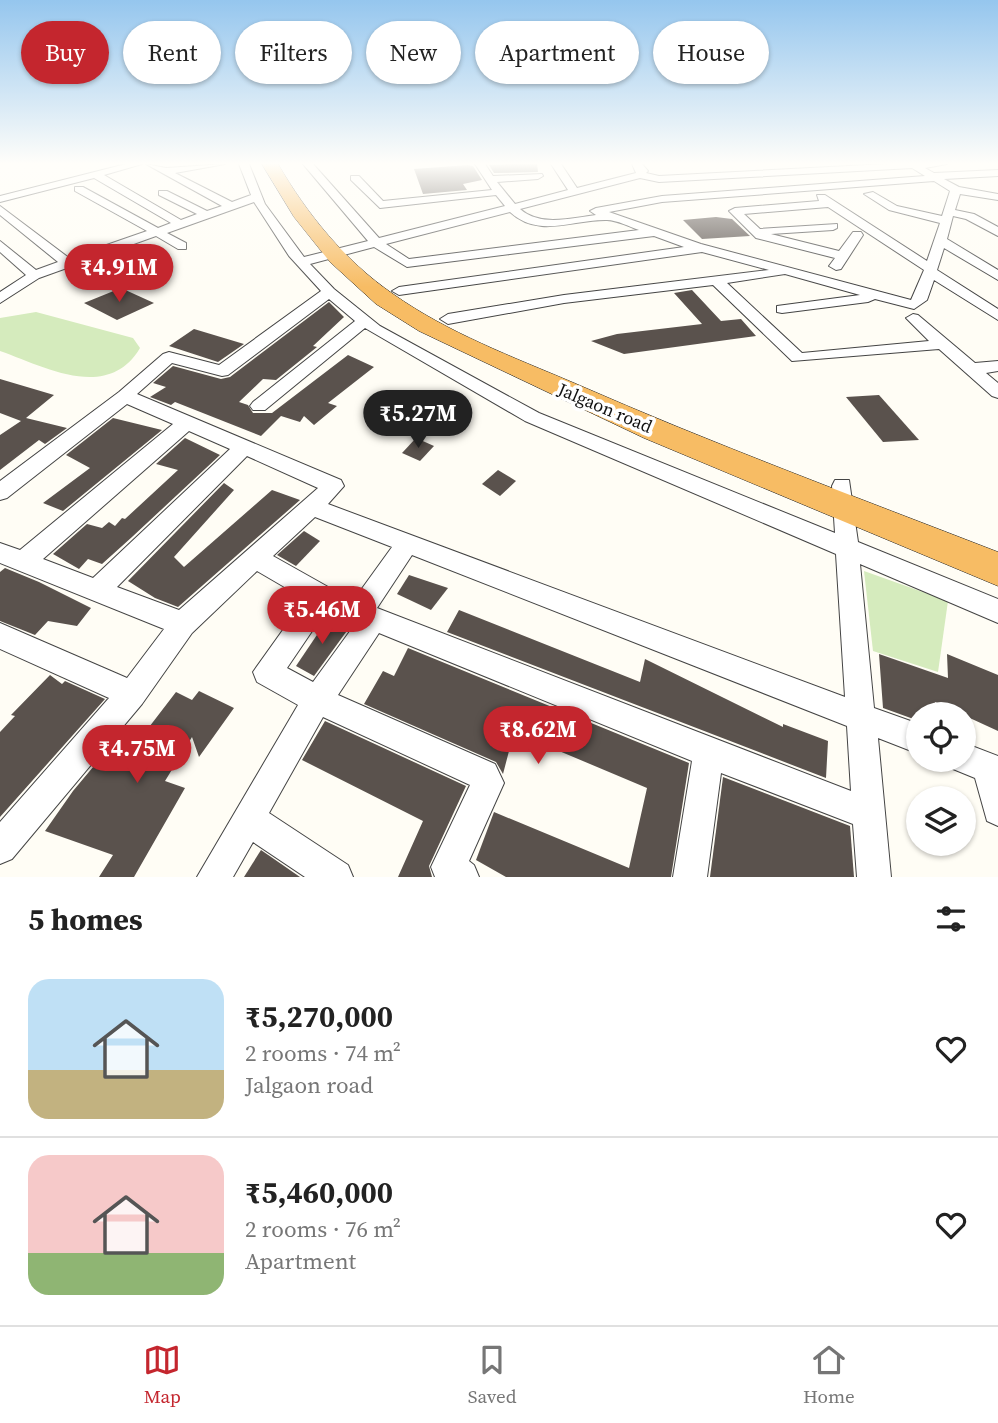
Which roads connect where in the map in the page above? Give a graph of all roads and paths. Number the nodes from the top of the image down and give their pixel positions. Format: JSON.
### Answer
{"nodes":[{"id":1,"x":109,"y":205,"type":"edge"},
{"id":2,"x":148,"y":205,"type":"edge"},
{"id":3,"x":187,"y":205,"type":"edge"},
{"id":4,"x":234,"y":205,"type":"edge"},
{"id":5,"x":262,"y":205,"type":"edge"},
{"id":6,"x":294,"y":205,"type":"edge"},
{"id":7,"x":309,"y":205,"type":"edge"},
{"id":8,"x":331,"y":205,"type":"edge"},
{"id":9,"x":507,"y":205,"type":"edge"},
{"id":10,"x":527,"y":205,"type":"edge"},
{"id":11,"x":584,"y":205,"type":"edge"},
{"id":12,"x":805,"y":205,"type":"edge"},
{"id":13,"x":834,"y":205,"type":"edge"},
{"id":14,"x":888,"y":205,"type":"edge"},
{"id":15,"x":952,"y":205,"type":"edge"},
{"id":16,"x":231,"y":206,"type":"joint"},
{"id":17,"x":0,"y":209,"type":"edge"},
{"id":18,"x":510,"y":209,"type":"junction"},
{"id":19,"x":205,"y":214,"type":"junction"},
{"id":20,"x":948,"y":216,"type":"junction"},
{"id":21,"x":611,"y":222,"type":"junction"},
{"id":22,"x":179,"y":223,"type":"junction"},
{"id":23,"x":833,"y":226,"type":"dead end"},
{"id":24,"x":155,"y":231,"type":"junction"},
{"id":25,"x":656,"y":232,"type":"junction"},
{"id":26,"x":757,"y":232,"type":"junction"},
{"id":27,"x":998,"y":232,"type":"edge"},
{"id":28,"x":857,"y":235,"type":"dead end"},
{"id":29,"x":941,"y":241,"type":"junction"},
{"id":30,"x":0,"y":245,"type":"edge"},
{"id":31,"x":182,"y":246,"type":"dead end"},
{"id":32,"x":702,"y":248,"type":"junction"},
{"id":33,"x":355,"y":249,"type":"junction"},
{"id":34,"x":842,"y":256,"type":"junction"},
{"id":35,"x":465,"y":257,"type":"junction"},
{"id":36,"x":301,"y":262,"type":"junction"},
{"id":37,"x":67,"y":263,"type":"junction"},
{"id":38,"x":931,"y":271,"type":"junction"},
{"id":39,"x":791,"y":272,"type":"junction"},
{"id":40,"x":34,"y":275,"type":"junction"},
{"id":41,"x":998,"y":276,"type":"edge"},
{"id":42,"x":715,"y":280,"type":"junction"},
{"id":43,"x":827,"y":282,"type":"junction"},
{"id":44,"x":399,"y":291,"type":"junction"},
{"id":45,"x":329,"y":292,"type":"junction"},
{"id":46,"x":879,"y":296,"type":"junction"},
{"id":47,"x":0,"y":299,"type":"edge"},
{"id":48,"x":782,"y":309,"type":"dead end"},
{"id":49,"x":994,"y":310,"type":"edge"},
{"id":50,"x":913,"y":318,"type":"dead end"},
{"id":51,"x":448,"y":319,"type":"junction"},
{"id":52,"x":364,"y":321,"type":"junction"},
{"id":53,"x":943,"y":344,"type":"junction"},
{"id":54,"x":998,"y":366,"type":"edge"},
{"id":55,"x":972,"y":369,"type":"junction"},
{"id":56,"x":998,"y":392,"type":"edge"},
{"id":57,"x":125,"y":396,"type":"junction"},
{"id":58,"x":259,"y":406,"type":"dead end"},
{"id":59,"x":187,"y":423,"type":"junction"},
{"id":60,"x":244,"y":447,"type":"junction"},
{"id":61,"x":0,"y":492,"type":"edge"},
{"id":62,"x":842,"y":496,"type":"junction"},
{"id":63,"x":312,"y":507,"type":"junction"},
{"id":64,"x":408,"y":543,"type":"junction"},
{"id":65,"x":845,"y":546,"type":"junction"},
{"id":66,"x":998,"y":547,"type":"edge"},
{"id":67,"x":11,"y":558,"type":"edge"},
{"id":68,"x":256,"y":558,"type":"junction"},
{"id":69,"x":998,"y":569,"type":"edge"},
{"id":70,"x":95,"y":592,"type":"junction"},
{"id":71,"x":322,"y":596,"type":"junction"},
{"id":72,"x":998,"y":611,"type":"edge"},
{"id":73,"x":365,"y":618,"type":"junction"},
{"id":74,"x":183,"y":624,"type":"junction"},
{"id":75,"x":0,"y":636,"type":"edge"},
{"id":76,"x":132,"y":694,"type":"junction"},
{"id":77,"x":317,"y":700,"type":"junction"},
{"id":78,"x":859,"y":715,"type":"junction"},
{"id":79,"x":906,"y":734,"type":"edge"},
{"id":80,"x":708,"y":755,"type":"junction"},
{"id":81,"x":984,"y":766,"type":"edge"},
{"id":82,"x":998,"y":810,"type":"edge"},
{"id":83,"x":870,"y":814,"type":"junction"},
{"id":84,"x":248,"y":819,"type":"junction"},
{"id":85,"x":0,"y":848,"type":"edge"},
{"id":86,"x":214,"y":877,"type":"edge"},
{"id":87,"x":336,"y":877,"type":"edge"},
{"id":88,"x":460,"y":877,"type":"edge"},
{"id":89,"x":690,"y":877,"type":"edge"},
{"id":90,"x":874,"y":877,"type":"edge"}],
"edges":[{"from":1,"to":24,"type":"street"},
{"from":2,"to":22,"type":"street"},
{"from":3,"to":19,"type":"street"},
{"from":4,"to":16,"type":"street"},
{"from":5,"to":36,"type":"street"},
{"from":6,"to":33,"type":"highway","name":"Jalgaon road"},
{"from":7,"to":33,"type":"highway","name":"Jalgaon road"},
{"from":8,"to":33,"type":"street"},
{"from":9,"to":18,"type":"street"},
{"from":10,"to":18,"type":"street"},
{"from":11,"to":21,"type":"street"},
{"from":12,"to":26,"type":"street"},
{"from":13,"to":38,"type":"street"},
{"from":14,"to":20,"type":"street"},
{"from":15,"to":20,"type":"street"},
{"from":16,"to":19,"type":"street"},
{"from":17,"to":37,"type":"street"},
{"from":18,"to":21,"type":"street"},
{"from":18,"to":33,"type":"street"},
{"from":19,"to":22,"type":"street"},
{"from":20,"to":27,"type":"street"},
{"from":20,"to":29,"type":"street"},
{"from":21,"to":25,"type":"street"},
{"from":21,"to":35,"type":"street"},
{"from":22,"to":24,"type":"street"},
{"from":23,"to":26,"type":"street"},
{"from":24,"to":31,"type":"street"},
{"from":24,"to":37,"type":"street"},
{"from":25,"to":32,"type":"street"},
{"from":25,"to":35,"type":"street"},
{"from":26,"to":34,"type":"street"},
{"from":28,"to":34,"type":"street"},
{"from":29,"to":38,"type":"street"},
{"from":29,"to":41,"type":"street"},
{"from":30,"to":40,"type":"street"},
{"from":32,"to":39,"type":"street"},
{"from":32,"to":44,"type":"street"},
{"from":33,"to":35,"type":"street"},
{"from":33,"to":36,"type":"street"},
{"from":33,"to":44,"type":"highway","name":"Jalgaon road"},
{"from":33,"to":62,"type":"highway","name":"Jalgaon road"},
{"from":34,"to":43,"type":"street"},
{"from":36,"to":45,"type":"street"},
{"from":37,"to":40,"type":"street"},
{"from":38,"to":46,"type":"street"},
{"from":38,"to":49,"type":"street"},
{"from":39,"to":42,"type":"street"},
{"from":39,"to":43,"type":"street"},
{"from":40,"to":47,"type":"street"},
{"from":42,"to":51,"type":"street"},
{"from":42,"to":53,"type":"street"},
{"from":43,"to":46,"type":"street"},
{"from":44,"to":51,"type":"highway","name":"Jalgaon road"},
{"from":45,"to":52,"type":"street"},
{"from":45,"to":57,"type":"street"},
{"from":46,"to":48,"type":"street"},
{"from":50,"to":53,"type":"street"},
{"from":51,"to":62,"type":"highway","name":"Jalgaon road"},
{"from":52,"to":58,"type":"street"},
{"from":52,"to":65,"type":"street"},
{"from":53,"to":55,"type":"street"},
{"from":54,"to":55,"type":"street"},
{"from":55,"to":56,"type":"street"},
{"from":57,"to":59,"type":"street"},
{"from":57,"to":61,"type":"street"},
{"from":59,"to":60,"type":"street"},
{"from":59,"to":67,"type":"street"},
{"from":60,"to":63,"type":"street"},
{"from":60,"to":70,"type":"street"},
{"from":62,"to":65,"type":"street"},
{"from":62,"to":66,"type":"highway","name":"Jalgaon road"},
{"from":62,"to":69,"type":"highway","name":"Jalgaon road"},
{"from":63,"to":64,"type":"street"},
{"from":63,"to":68,"type":"street"},
{"from":64,"to":73,"type":"street"},
{"from":64,"to":78,"type":"street"},
{"from":65,"to":72,"type":"street"},
{"from":65,"to":78,"type":"street"},
{"from":67,"to":70,"type":"street"},
{"from":68,"to":71,"type":"street"},
{"from":68,"to":74,"type":"street"},
{"from":70,"to":74,"type":"street"},
{"from":71,"to":73,"type":"street"},
{"from":71,"to":77,"type":"street"},
{"from":73,"to":77,"type":"street"},
{"from":73,"to":80,"type":"street"},
{"from":74,"to":76,"type":"street"},
{"from":75,"to":76,"type":"street"},
{"from":76,"to":85,"type":"street"},
{"from":77,"to":84,"type":"street"},
{"from":77,"to":88,"type":"street"},
{"from":78,"to":79,"type":"street"},
{"from":78,"to":83,"type":"street"},
{"from":80,"to":83,"type":"street"},
{"from":80,"to":89,"type":"street"},
{"from":81,"to":82,"type":"street"},
{"from":83,"to":90,"type":"street"},
{"from":84,"to":86,"type":"street"},
{"from":84,"to":87,"type":"street"}]}
